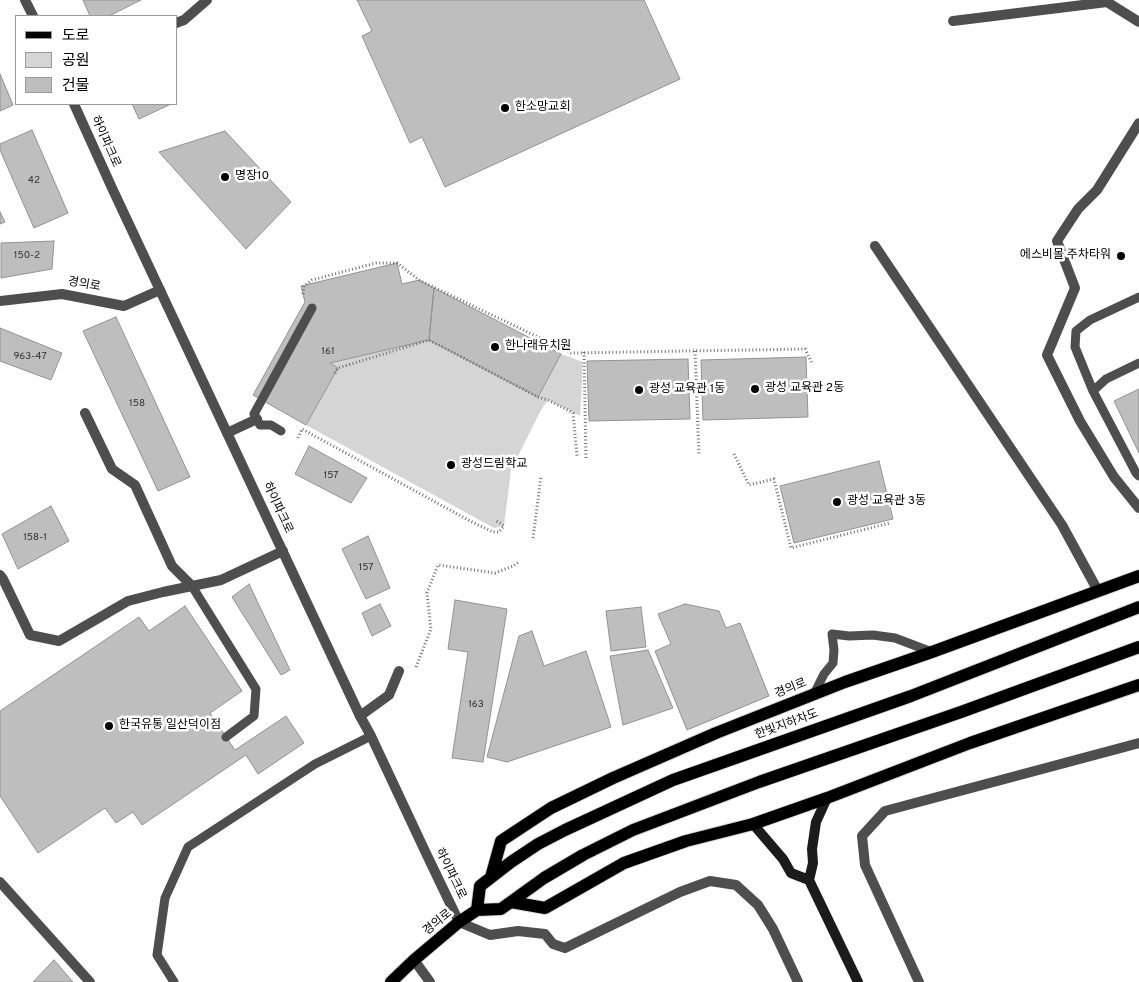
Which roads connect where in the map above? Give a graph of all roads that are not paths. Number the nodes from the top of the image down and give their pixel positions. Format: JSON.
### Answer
{"nodes":[{"id":1,"x":25,"y":0,"type":"edge"},
{"id":2,"x":207,"y":0,"type":"edge"},
{"id":3,"x":32,"y":15,"type":"edge"},
{"id":4,"x":953,"y":21,"type":"dead end"},
{"id":5,"x":178,"y":22,"type":"edge"},
{"id":6,"x":1139,"y":22,"type":"edge"},
{"id":7,"x":74,"y":105,"type":"edge"},
{"id":8,"x":1139,"y":123,"type":"edge"},
{"id":9,"x":875,"y":246,"type":"dead end"},
{"id":10,"x":160,"y":290,"type":"junction"},
{"id":11,"x":1139,"y":297,"type":"edge"},
{"id":12,"x":0,"y":301,"type":"edge"},
{"id":13,"x":312,"y":308,"type":"road end"},
{"id":14,"x":1139,"y":364,"type":"edge"},
{"id":15,"x":1093,"y":391,"type":"junction"},
{"id":16,"x":85,"y":413,"type":"dead end"},
{"id":17,"x":257,"y":419,"type":"junction"},
{"id":18,"x":281,"y":431,"type":"road end"},
{"id":19,"x":227,"y":433,"type":"junction"},
{"id":20,"x":1139,"y":476,"type":"edge"},
{"id":21,"x":1139,"y":508,"type":"edge"},
{"id":22,"x":283,"y":551,"type":"junction"},
{"id":23,"x":0,"y":576,"type":"edge"},
{"id":24,"x":1139,"y":576,"type":"edge"},
{"id":25,"x":192,"y":586,"type":"junction"},
{"id":26,"x":1098,"y":591,"type":"junction"},
{"id":27,"x":1139,"y":607,"type":"edge"},
{"id":28,"x":1139,"y":647,"type":"edge"},
{"id":29,"x":932,"y":652,"type":"junction"},
{"id":30,"x":399,"y":671,"type":"dead end"},
{"id":31,"x":1139,"y":686,"type":"edge"},
{"id":32,"x":814,"y":694,"type":"junction"},
{"id":33,"x":360,"y":716,"type":"junction"},
{"id":34,"x":371,"y":736,"type":"junction"},
{"id":35,"x":226,"y":737,"type":"dead end"},
{"id":36,"x":1139,"y":743,"type":"edge"},
{"id":37,"x":827,"y":798,"type":"junction"},
{"id":38,"x":752,"y":824,"type":"junction"},
{"id":39,"x":491,"y":877,"type":"junction"},
{"id":40,"x":0,"y":882,"type":"edge"},
{"id":41,"x":811,"y":884,"type":"junction"},
{"id":42,"x":511,"y":902,"type":"junction"},
{"id":43,"x":477,"y":910,"type":"junction"},
{"id":44,"x":460,"y":922,"type":"junction"},
{"id":45,"x":414,"y":960,"type":"junction"},
{"id":46,"x":90,"y":982,"type":"edge"},
{"id":47,"x":174,"y":982,"type":"edge"},
{"id":48,"x":391,"y":982,"type":"edge"},
{"id":49,"x":430,"y":982,"type":"edge"},
{"id":50,"x":798,"y":982,"type":"edge"},
{"id":51,"x":858,"y":982,"type":"edge"},
{"id":52,"x":919,"y":982,"type":"edge"}],
"edges":[{"from":1,"to":3,"type":"street"},
{"from":2,"to":5,"type":"street"},
{"from":4,"to":6,"type":"street"},
{"from":7,"to":10,"type":"street","name":"하이파크로"},
{"from":8,"to":21,"type":"street"},
{"from":9,"to":26,"type":"street"},
{"from":10,"to":12,"type":"street","name":"경의로"},
{"from":10,"to":19,"type":"street","name":"하이파크로"},
{"from":11,"to":15,"type":"lane"},
{"from":13,"to":17,"type":"lane"},
{"from":14,"to":15,"type":"lane"},
{"from":15,"to":20,"type":"lane"},
{"from":16,"to":25,"type":"street"},
{"from":17,"to":18,"type":"lane"},
{"from":17,"to":19,"type":"street"},
{"from":19,"to":22,"type":"street","name":"하이파크로"},
{"from":22,"to":25,"type":"street"},
{"from":22,"to":33,"type":"street","name":"하이파크로"},
{"from":23,"to":25,"type":"street"},
{"from":24,"to":26,"type":"main road","name":"경의로"},
{"from":25,"to":35,"type":"lane"},
{"from":26,"to":29,"type":"main road","name":"경의로"},
{"from":27,"to":39,"type":"main road","name":"한빛지하차도"},
{"from":28,"to":42,"type":"main road"},
{"from":29,"to":32,"type":"main road","name":"경의로"},
{"from":29,"to":32,"type":"lane"},
{"from":30,"to":33,"type":"street"},
{"from":31,"to":37,"type":"main road"},
{"from":32,"to":39,"type":"main road","name":"경의로"},
{"from":33,"to":34,"type":"street","name":"하이파크로"},
{"from":34,"to":44,"type":"street","name":"하이파크로"},
{"from":34,"to":47,"type":"lane"},
{"from":36,"to":52,"type":"street"},
{"from":37,"to":38,"type":"main road"},
{"from":37,"to":41,"type":"main road"},
{"from":38,"to":41,"type":"main road"},
{"from":38,"to":42,"type":"main road"},
{"from":39,"to":43,"type":"main road","name":"한빛지하차도"},
{"from":40,"to":46,"type":"street"},
{"from":41,"to":51,"type":"main road"},
{"from":42,"to":43,"type":"main road"},
{"from":43,"to":44,"type":"main road","name":"경의로"},
{"from":44,"to":45,"type":"main road","name":"경의로"},
{"from":44,"to":50,"type":"street"},
{"from":45,"to":48,"type":"main road","name":"경의로"},
{"from":45,"to":49,"type":"street"}]}
